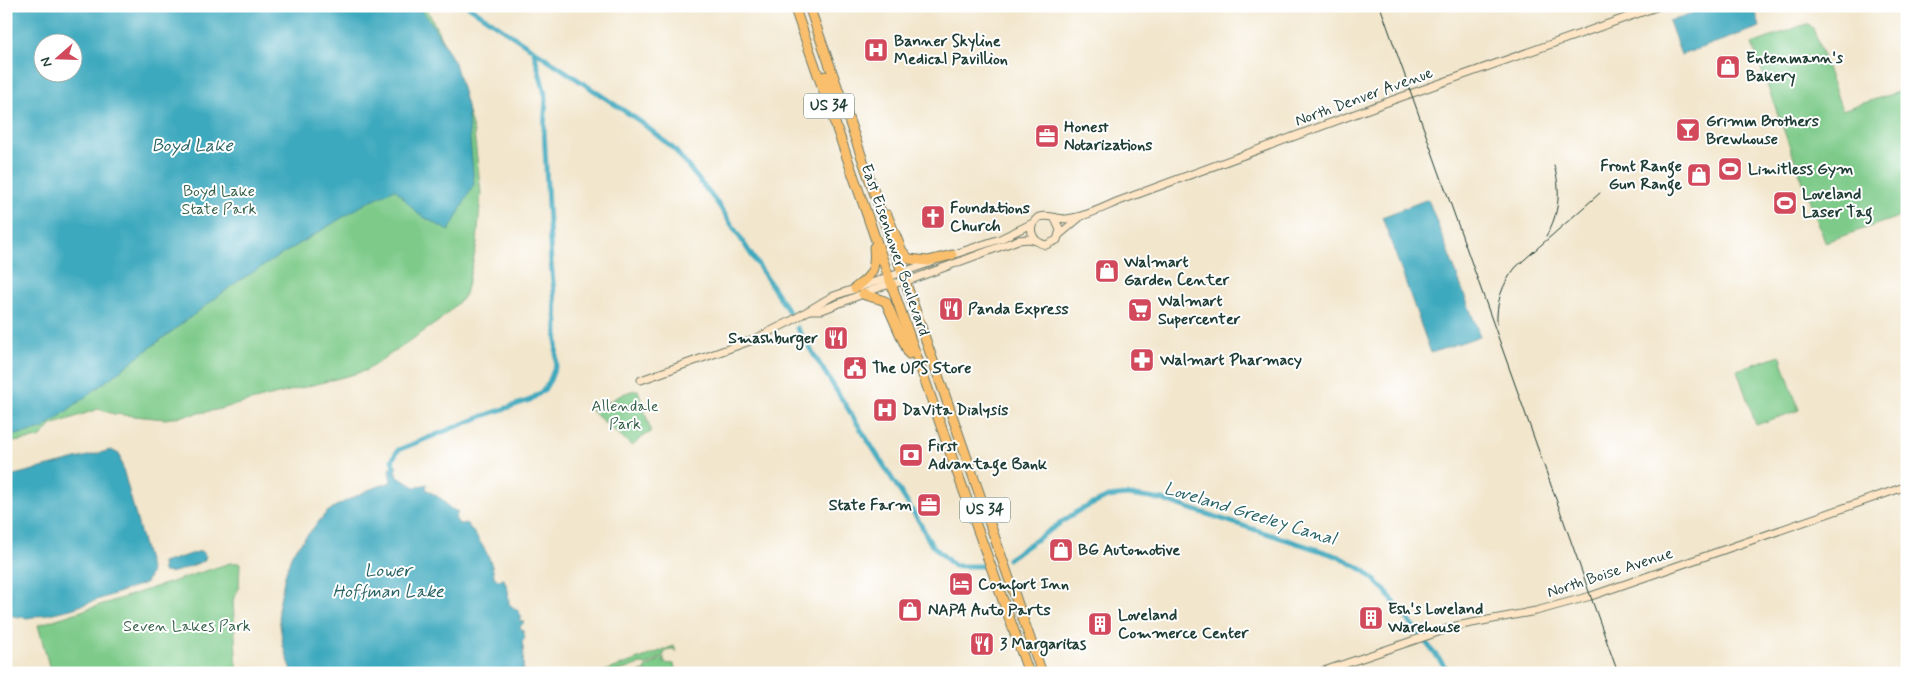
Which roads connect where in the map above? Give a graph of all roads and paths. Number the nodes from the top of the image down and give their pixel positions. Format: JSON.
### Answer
{"nodes":[{"id":1,"x":794,"y":6,"type":"edge"},
{"id":2,"x":809,"y":6,"type":"edge"},
{"id":3,"x":1659,"y":6,"type":"edge"},
{"id":4,"x":805,"y":38,"type":"junction"},
{"id":5,"x":853,"y":131,"type":"junction"},
{"id":6,"x":864,"y":208,"type":"junction"},
{"id":7,"x":1080,"y":216,"type":"junction"},
{"id":8,"x":1055,"y":219,"type":"junction"},
{"id":9,"x":1033,"y":223,"type":"junction"},
{"id":10,"x":1060,"y":234,"type":"junction"},
{"id":11,"x":1036,"y":241,"type":"junction"},
{"id":12,"x":952,"y":255,"type":"junction"},
{"id":13,"x":903,"y":277,"type":"junction"},
{"id":14,"x":889,"y":280,"type":"junction"},
{"id":15,"x":859,"y":291,"type":"junction"},
{"id":16,"x":917,"y":361,"type":"junction"},
{"id":17,"x":641,"y":380,"type":"dead end"},
{"id":18,"x":1907,"y":486,"type":"edge"},
{"id":19,"x":1029,"y":673,"type":"edge"},
{"id":20,"x":1042,"y":673,"type":"edge"},
{"id":21,"x":1318,"y":673,"type":"edge"}],
"edges":[{"from":1,"to":4,"type":"highway","name":"East Eisenhower Boulevard","number":"US 34"},
{"from":2,"to":5,"type":"highway","name":"East Eisenhower Boulevard","number":"US 34"},
{"from":3,"to":7,"type":"main road","name":"North Denver Avenue"},
{"from":4,"to":5,"type":"highway"},
{"from":4,"to":6,"type":"highway","name":"East Eisenhower Boulevard","number":"US 34"},
{"from":5,"to":12,"type":"highway"},
{"from":5,"to":13,"type":"highway","name":"East Eisenhower Boulevard","number":"US 34"},
{"from":6,"to":14,"type":"highway","name":"East Eisenhower Boulevard","number":"US 34"},
{"from":6,"to":15,"type":"highway"},
{"from":7,"to":8,"type":"main road","name":"North Denver Avenue"},
{"from":7,"to":10,"type":"main road","name":"North Denver Avenue"},
{"from":8,"to":9,"type":"main road"},
{"from":8,"to":10,"type":"main road"},
{"from":9,"to":11,"type":"main road"},
{"from":9,"to":12,"type":"main road"},
{"from":10,"to":11,"type":"main road"},
{"from":11,"to":13,"type":"main road"},
{"from":12,"to":13,"type":"main road"},
{"from":13,"to":14,"type":"main road"},
{"from":13,"to":20,"type":"highway","name":"East Eisenhower Boulevard","number":"US 34"},
{"from":14,"to":15,"type":"main road"},
{"from":14,"to":16,"type":"highway","name":"East Eisenhower Boulevard","number":"US 34"},
{"from":15,"to":16,"type":"highway"},
{"from":15,"to":17,"type":"main road"},
{"from":16,"to":19,"type":"highway","name":"East Eisenhower Boulevard","number":"US 34"},
{"from":18,"to":21,"type":"main road","name":"North Boise Avenue"}]}
